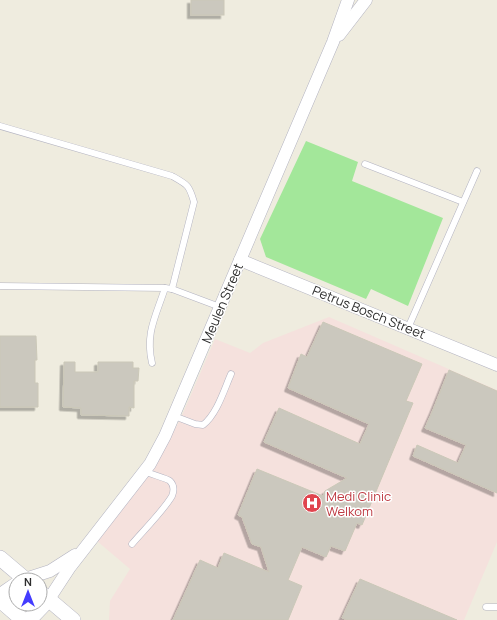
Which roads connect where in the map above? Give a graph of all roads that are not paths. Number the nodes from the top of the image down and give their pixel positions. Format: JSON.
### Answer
{"nodes":[{"id":1,"x":348,"y":0,"type":"edge"},
{"id":2,"x":366,"y":0,"type":"edge"},
{"id":3,"x":334,"y":42,"type":"junction"},
{"id":4,"x":0,"y":126,"type":"edge"},
{"id":5,"x":365,"y":164,"type":"dead end"},
{"id":6,"x":477,"y":171,"type":"dead end"},
{"id":7,"x":464,"y":202,"type":"junction"},
{"id":8,"x":240,"y":260,"type":"junction"},
{"id":9,"x":0,"y":286,"type":"edge"},
{"id":10,"x":164,"y":288,"type":"junction"},
{"id":11,"x":172,"y":289,"type":"junction"},
{"id":12,"x":220,"y":307,"type":"junction"},
{"id":13,"x":408,"y":328,"type":"junction"},
{"id":14,"x":152,"y":363,"type":"dead end"},
{"id":15,"x":497,"y":365,"type":"edge"},
{"id":16,"x":231,"y":374,"type":"dead end"},
{"id":17,"x":174,"y":416,"type":"junction"},
{"id":18,"x":144,"y":471,"type":"junction"},
{"id":19,"x":132,"y":544,"type":"dead end"},
{"id":20,"x":84,"y":548,"type":"junction"},
{"id":21,"x":0,"y":558,"type":"edge"},
{"id":22,"x":16,"y":572,"type":"edge"},
{"id":23,"x":47,"y":572,"type":"edge"},
{"id":24,"x":48,"y":591,"type":"edge"},
{"id":25,"x":48,"y":598,"type":"edge"},
{"id":26,"x":0,"y":600,"type":"edge"},
{"id":27,"x":486,"y":607,"type":"dead end"},
{"id":28,"x":497,"y":607,"type":"edge"},
{"id":29,"x":23,"y":620,"type":"edge"},
{"id":30,"x":74,"y":620,"type":"edge"}],
"edges":[{"from":1,"to":3,"type":"street","name":"Meulen Street"},
{"from":2,"to":3,"type":"street","name":"Meulen Street"},
{"from":3,"to":8,"type":"street","name":"Meulen Street"},
{"from":4,"to":11,"type":"lane"},
{"from":5,"to":7,"type":"lane"},
{"from":6,"to":7,"type":"lane"},
{"from":7,"to":13,"type":"lane"},
{"from":8,"to":12,"type":"street","name":"Meulen Street"},
{"from":8,"to":13,"type":"street","name":"Petrus Bosch Street"},
{"from":9,"to":10,"type":"lane"},
{"from":10,"to":11,"type":"lane"},
{"from":10,"to":14,"type":"lane"},
{"from":11,"to":12,"type":"lane"},
{"from":12,"to":17,"type":"street","name":"Meulen Street"},
{"from":13,"to":15,"type":"street","name":"Petrus Bosch Street"},
{"from":16,"to":17,"type":"lane"},
{"from":17,"to":18,"type":"street","name":"Meulen Street"},
{"from":18,"to":19,"type":"lane"},
{"from":18,"to":20,"type":"street","name":"Meulen Street"},
{"from":20,"to":23,"type":"street","name":"Meulen Street"},
{"from":20,"to":24,"type":"street","name":"Meulen Street"},
{"from":21,"to":22,"type":"street"},
{"from":25,"to":30,"type":"street"},
{"from":26,"to":29,"type":"street"},
{"from":27,"to":28,"type":"lane"}]}
